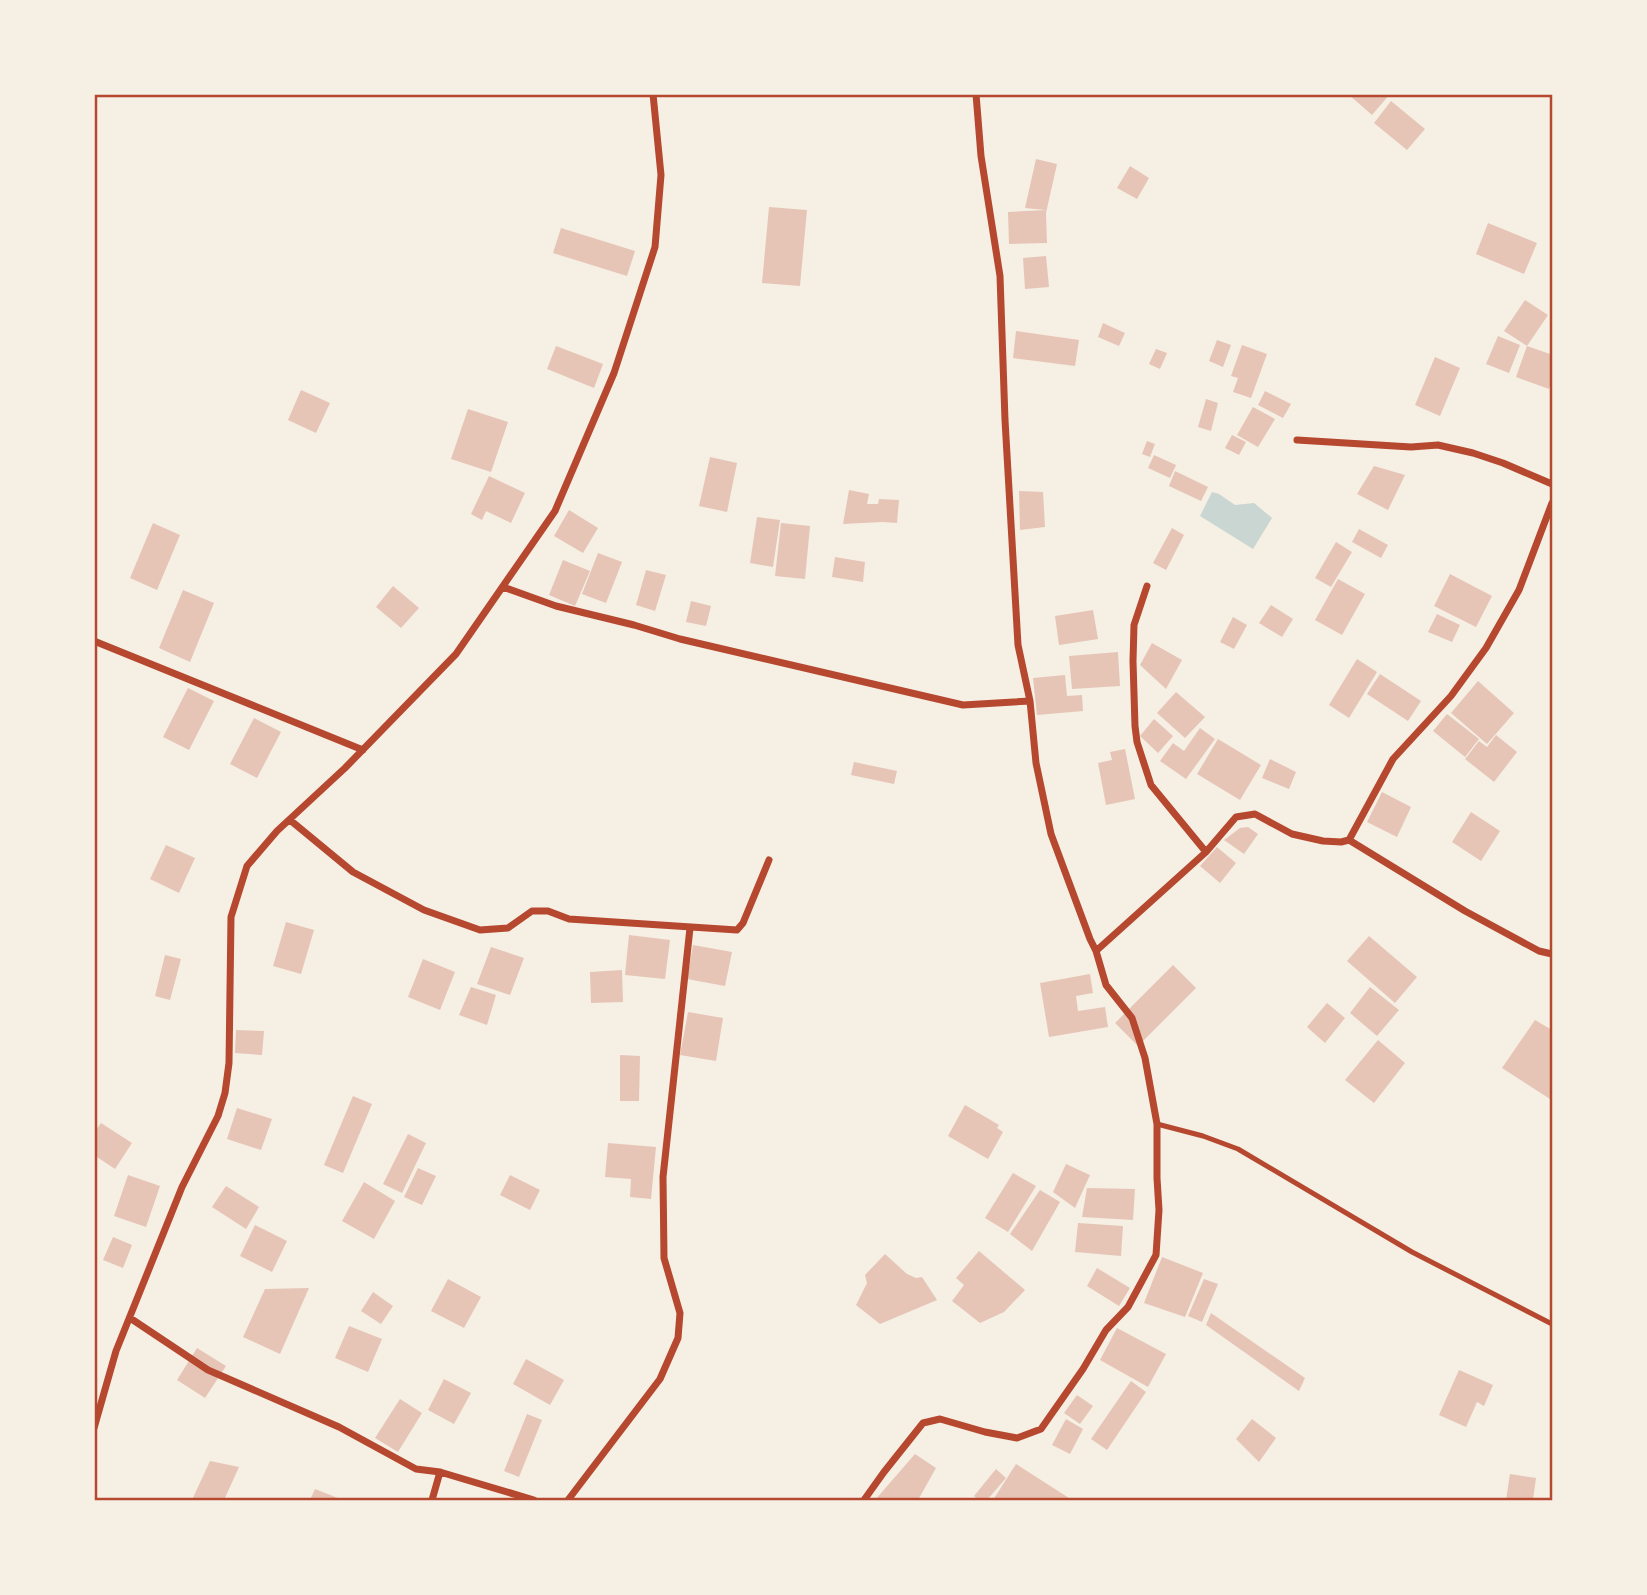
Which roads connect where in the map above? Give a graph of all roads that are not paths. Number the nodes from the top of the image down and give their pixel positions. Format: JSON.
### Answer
{"nodes":[{"id":1,"x":653,"y":94,"type":"edge"},
{"id":2,"x":976,"y":94,"type":"edge"},
{"id":3,"x":1297,"y":440,"type":"dead end"},
{"id":4,"x":1552,"y":484,"type":"edge"},
{"id":5,"x":1552,"y":503,"type":"edge"},
{"id":6,"x":1147,"y":586,"type":"dead end"},
{"id":7,"x":503,"y":587,"type":"junction"},
{"id":8,"x":94,"y":641,"type":"edge"},
{"id":9,"x":1027,"y":701,"type":"junction"},
{"id":10,"x":363,"y":750,"type":"junction"},
{"id":11,"x":290,"y":820,"type":"junction"},
{"id":12,"x":1349,"y":840,"type":"junction"},
{"id":13,"x":1206,"y":852,"type":"junction"},
{"id":14,"x":769,"y":860,"type":"dead end"},
{"id":15,"x":690,"y":928,"type":"junction"},
{"id":16,"x":1096,"y":951,"type":"junction"},
{"id":17,"x":1552,"y":954,"type":"edge"},
{"id":18,"x":1157,"y":1124,"type":"junction"},
{"id":19,"x":130,"y":1318,"type":"junction"},
{"id":20,"x":1552,"y":1324,"type":"edge"},
{"id":21,"x":94,"y":1428,"type":"edge"},
{"id":22,"x":440,"y":1472,"type":"junction"},
{"id":23,"x":432,"y":1500,"type":"edge"},
{"id":24,"x":534,"y":1500,"type":"edge"},
{"id":25,"x":568,"y":1500,"type":"edge"},
{"id":26,"x":864,"y":1500,"type":"edge"}],
"edges":[{"from":1,"to":7,"type":"street"},
{"from":2,"to":9,"type":"street"},
{"from":3,"to":4,"type":"street"},
{"from":5,"to":12,"type":"street"},
{"from":6,"to":13,"type":"street"},
{"from":7,"to":9,"type":"street"},
{"from":7,"to":10,"type":"street"},
{"from":8,"to":10,"type":"street"},
{"from":9,"to":16,"type":"street"},
{"from":10,"to":11,"type":"street"},
{"from":11,"to":15,"type":"street"},
{"from":11,"to":19,"type":"street"},
{"from":12,"to":13,"type":"street"},
{"from":12,"to":17,"type":"street"},
{"from":13,"to":16,"type":"street"},
{"from":14,"to":15,"type":"street"},
{"from":15,"to":25,"type":"street"},
{"from":16,"to":18,"type":"street"},
{"from":18,"to":20,"type":"street"},
{"from":18,"to":26,"type":"street"},
{"from":19,"to":21,"type":"street"},
{"from":19,"to":22,"type":"street"},
{"from":22,"to":23,"type":"street"},
{"from":22,"to":24,"type":"street"}]}
